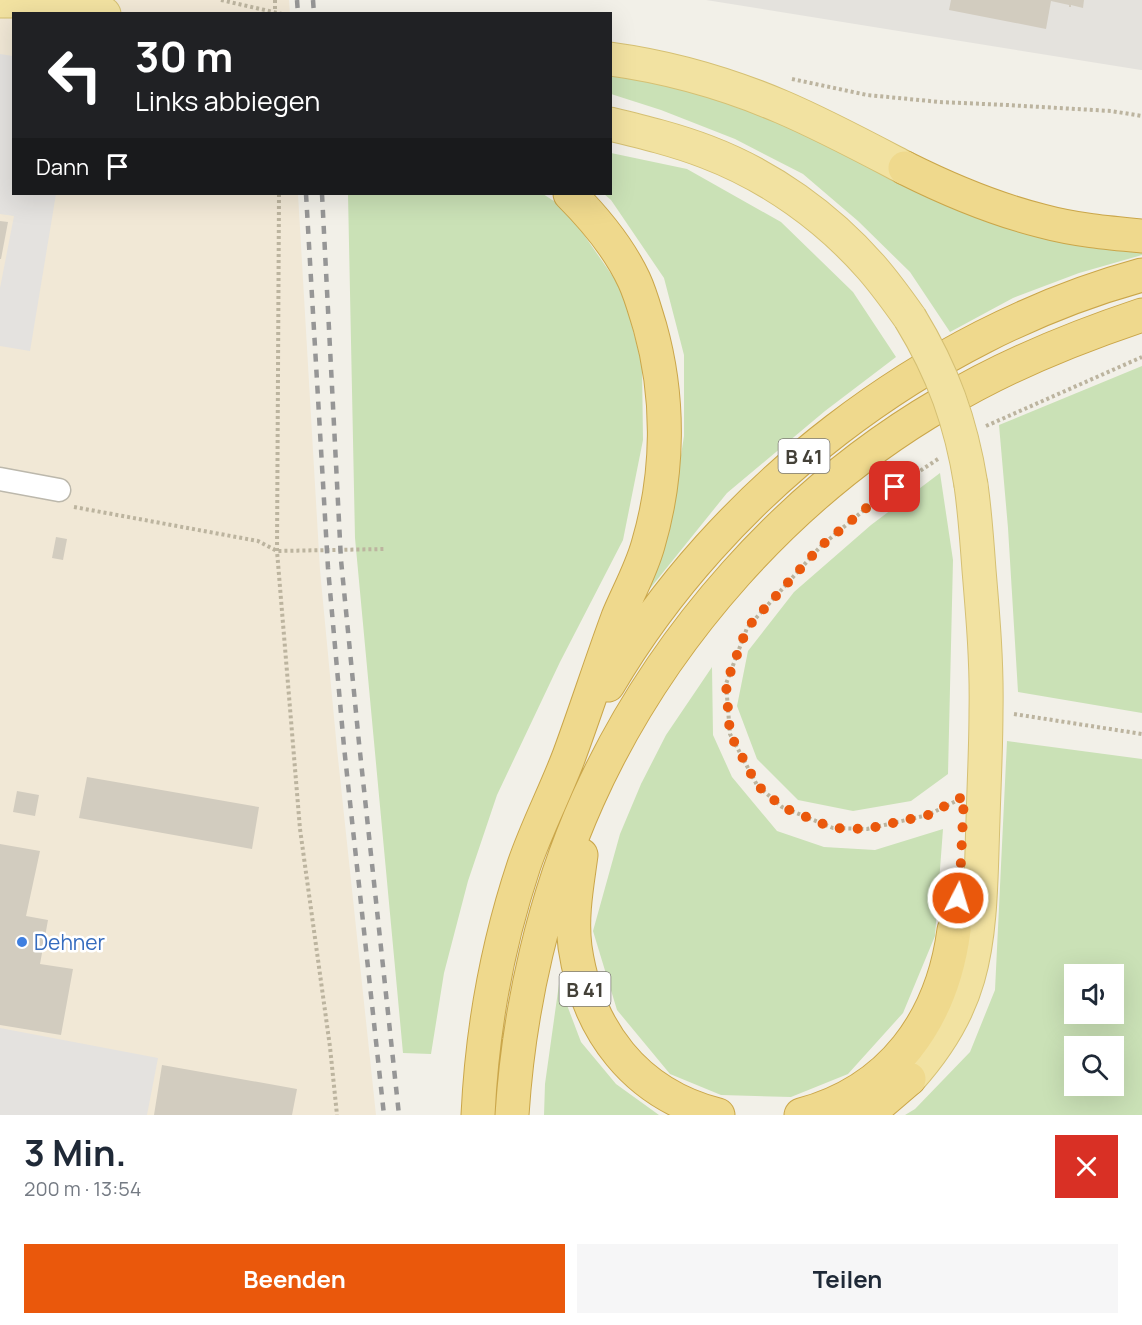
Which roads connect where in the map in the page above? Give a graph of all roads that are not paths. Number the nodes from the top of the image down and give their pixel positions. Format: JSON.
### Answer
{"nodes":[{"id":1,"x":0,"y":1,"type":"edge"},
{"id":2,"x":41,"y":1,"type":"edge"},
{"id":3,"x":94,"y":12,"type":"edge"},
{"id":4,"x":612,"y":59,"type":"edge"},
{"id":5,"x":612,"y":125,"type":"edge"},
{"id":6,"x":905,"y":168,"type":"joint"},
{"id":7,"x":571,"y":195,"type":"edge"},
{"id":8,"x":1142,"y":236,"type":"edge"},
{"id":9,"x":1142,"y":275,"type":"edge"},
{"id":10,"x":1142,"y":315,"type":"edge"},
{"id":11,"x":0,"y":479,"type":"edge"},
{"id":12,"x":59,"y":490,"type":"road end"},
{"id":13,"x":978,"y":557,"type":"junction"},
{"id":14,"x":568,"y":758,"type":"junction"},
{"id":15,"x":588,"y":799,"type":"junction"},
{"id":16,"x":954,"y":930,"type":"joint"},
{"id":17,"x":909,"y":1079,"type":"joint"},
{"id":18,"x":478,"y":1115,"type":"edge"},
{"id":19,"x":512,"y":1115,"type":"edge"},
{"id":20,"x":718,"y":1115,"type":"edge"},
{"id":21,"x":801,"y":1115,"type":"edge"},
{"id":22,"x":862,"y":1115,"type":"edge"}],
"edges":[{"from":1,"to":2,"type":"main road"},
{"from":2,"to":3,"type":"main road"},
{"from":4,"to":6,"type":"main road"},
{"from":5,"to":13,"type":"main road","bridge":true},
{"from":6,"to":8,"type":"highway"},
{"from":7,"to":14,"type":"highway","number":"B 41"},
{"from":9,"to":14,"type":"highway","number":"B 41"},
{"from":10,"to":15,"type":"highway","number":"B 41"},
{"from":11,"to":12,"type":"street"},
{"from":13,"to":16,"type":"main road"},
{"from":13,"to":17,"type":"main road"},
{"from":14,"to":18,"type":"highway","number":"B 41"},
{"from":15,"to":19,"type":"highway","number":"B 41"},
{"from":15,"to":20,"type":"highway","number":"B 41"},
{"from":16,"to":21,"type":"highway"},
{"from":17,"to":22,"type":"highway"}]}
